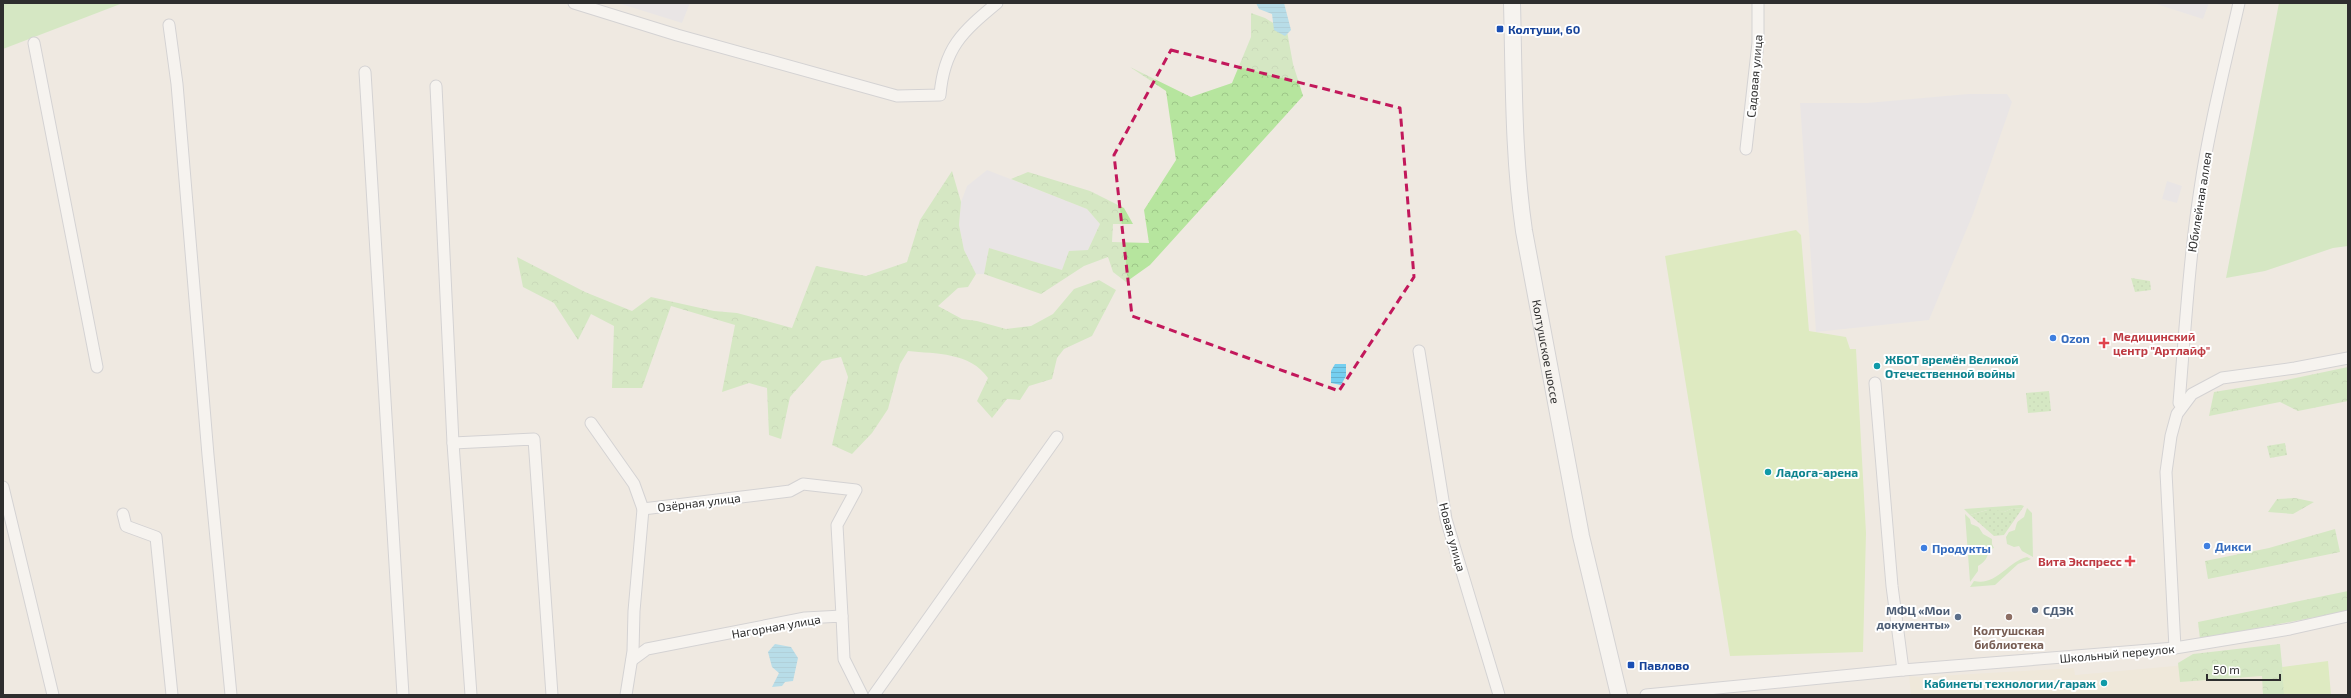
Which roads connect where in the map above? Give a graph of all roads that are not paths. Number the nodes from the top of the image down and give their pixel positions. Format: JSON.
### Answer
{"nodes":[{"id":1,"x":574,"y":3,"type":"edge"},
{"id":2,"x":997,"y":3,"type":"edge"},
{"id":3,"x":1512,"y":3,"type":"edge"},
{"id":4,"x":1758,"y":3,"type":"edge"},
{"id":5,"x":2239,"y":3,"type":"edge"},
{"id":6,"x":169,"y":25,"type":"dead end"},
{"id":7,"x":34,"y":43,"type":"dead end"},
{"id":8,"x":366,"y":72,"type":"dead end"},
{"id":9,"x":436,"y":86,"type":"dead end"},
{"id":10,"x":1746,"y":149,"type":"dead end"},
{"id":11,"x":1420,"y":351,"type":"dead end"},
{"id":12,"x":2348,"y":358,"type":"edge"},
{"id":13,"x":97,"y":367,"type":"dead end"},
{"id":14,"x":1875,"y":383,"type":"dead end"},
{"id":15,"x":2179,"y":403,"type":"dead end"},
{"id":16,"x":590,"y":423,"type":"dead end"},
{"id":17,"x":1057,"y":438,"type":"dead end"},
{"id":18,"x":453,"y":443,"type":"junction"},
{"id":19,"x":3,"y":487,"type":"edge"},
{"id":20,"x":643,"y":509,"type":"junction"},
{"id":21,"x":123,"y":514,"type":"dead end"},
{"id":22,"x":842,"y":616,"type":"junction"},
{"id":23,"x":2348,"y":616,"type":"edge"},
{"id":24,"x":2175,"y":648,"type":"junction"},
{"id":25,"x":632,"y":660,"type":"junction"},
{"id":26,"x":1903,"y":670,"type":"junction"},
{"id":27,"x":53,"y":695,"type":"edge"},
{"id":28,"x":172,"y":695,"type":"edge"},
{"id":29,"x":231,"y":695,"type":"edge"},
{"id":30,"x":403,"y":695,"type":"edge"},
{"id":31,"x":471,"y":695,"type":"edge"},
{"id":32,"x":552,"y":695,"type":"edge"},
{"id":33,"x":626,"y":695,"type":"edge"},
{"id":34,"x":862,"y":695,"type":"edge"},
{"id":35,"x":874,"y":695,"type":"edge"},
{"id":36,"x":1499,"y":695,"type":"edge"},
{"id":37,"x":1618,"y":695,"type":"edge"},
{"id":38,"x":1646,"y":695,"type":"edge"}],
"edges":[{"from":1,"to":2,"type":"street"},
{"from":3,"to":37,"type":"main road","name":"Колтушское шоссе"},
{"from":4,"to":10,"type":"street","name":"Садовая улица"},
{"from":5,"to":15,"type":"street","name":"Юбилейная аллея"},
{"from":6,"to":29,"type":"street"},
{"from":7,"to":13,"type":"street"},
{"from":8,"to":30,"type":"street"},
{"from":9,"to":18,"type":"street"},
{"from":11,"to":36,"type":"street","name":"Новая улица"},
{"from":12,"to":24,"type":"street"},
{"from":14,"to":26,"type":"street"},
{"from":16,"to":20,"type":"street"},
{"from":17,"to":35,"type":"street"},
{"from":18,"to":31,"type":"street"},
{"from":18,"to":32,"type":"street"},
{"from":19,"to":27,"type":"street"},
{"from":20,"to":22,"type":"street","name":"Озёрная улица"},
{"from":20,"to":25,"type":"street","name":"Озёрная улица"},
{"from":21,"to":28,"type":"street"},
{"from":22,"to":25,"type":"street","name":"Нагорная улица"},
{"from":22,"to":34,"type":"street"},
{"from":23,"to":24,"type":"street","name":"Школьный переулок"},
{"from":24,"to":26,"type":"street","name":"Школьный переулок"},
{"from":25,"to":33,"type":"street","name":"Озёрная улица"},
{"from":26,"to":38,"type":"street","name":"Школьный переулок"}]}
